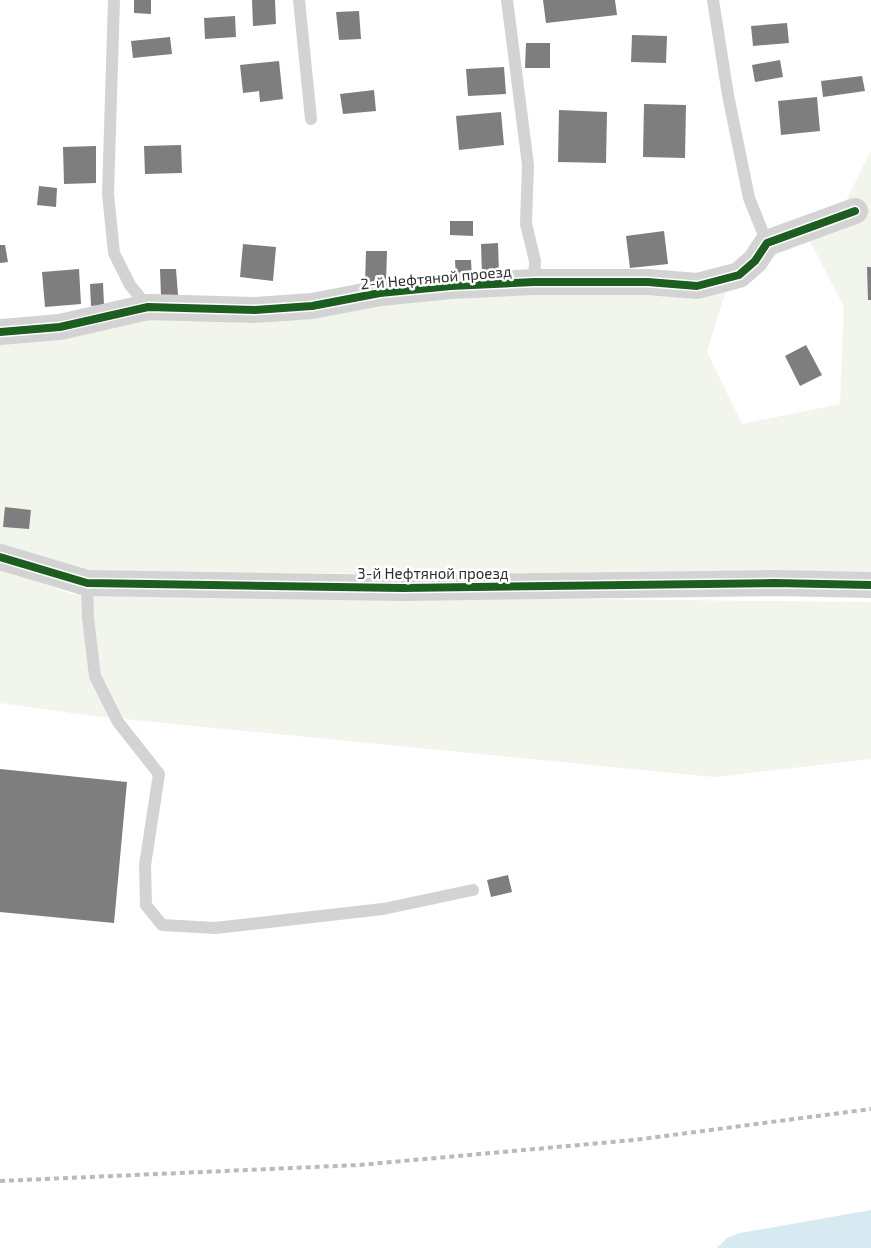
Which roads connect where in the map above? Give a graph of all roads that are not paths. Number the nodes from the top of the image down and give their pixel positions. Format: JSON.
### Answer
{"nodes":[{"id":1,"x":114,"y":0,"type":"edge"},
{"id":2,"x":299,"y":0,"type":"edge"},
{"id":3,"x":507,"y":0,"type":"edge"},
{"id":4,"x":713,"y":0,"type":"edge"},
{"id":5,"x":311,"y":119,"type":"dead end"},
{"id":6,"x":863,"y":211,"type":"edge"},
{"id":7,"x":767,"y":243,"type":"junction"},
{"id":8,"x":534,"y":282,"type":"junction"},
{"id":9,"x":148,"y":307,"type":"junction"},
{"id":10,"x":0,"y":332,"type":"edge"},
{"id":11,"x":0,"y":557,"type":"edge"},
{"id":12,"x":87,"y":583,"type":"junction"},
{"id":13,"x":871,"y":585,"type":"edge"},
{"id":14,"x":473,"y":890,"type":"dead end"}],
"edges":[{"from":1,"to":9,"type":"lane"},
{"from":2,"to":5,"type":"lane"},
{"from":3,"to":8,"type":"lane"},
{"from":4,"to":7,"type":"lane"},
{"from":6,"to":7,"type":"street"},
{"from":7,"to":8,"type":"street","name":"2-й Нефтяной проезд"},
{"from":8,"to":9,"type":"street","name":"2-й Нефтяной проезд"},
{"from":9,"to":10,"type":"street","name":"2-й Нефтяной проезд"},
{"from":11,"to":12,"type":"street","name":"3-й Нефтяной проезд"},
{"from":12,"to":13,"type":"street","name":"3-й Нефтяной проезд"},
{"from":12,"to":14,"type":"lane"}]}
